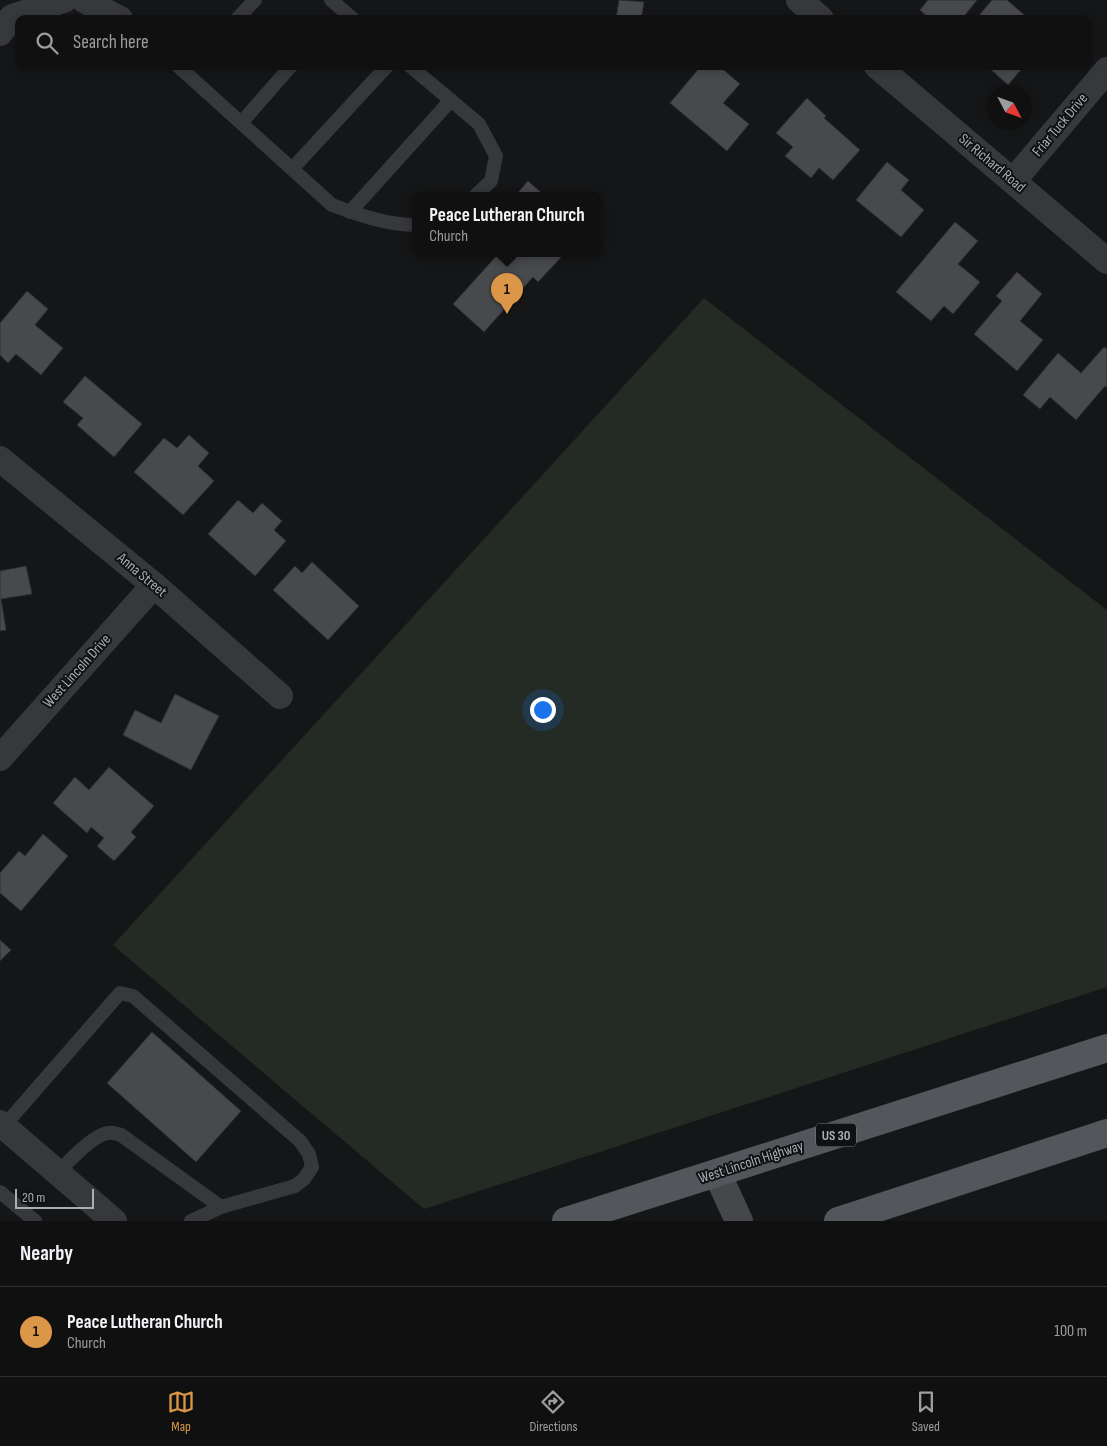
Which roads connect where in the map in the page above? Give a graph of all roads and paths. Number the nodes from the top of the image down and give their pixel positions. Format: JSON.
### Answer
{"nodes":[{"id":1,"x":64,"y":0,"type":"edge"},
{"id":2,"x":84,"y":0,"type":"edge"},
{"id":3,"x":255,"y":0,"type":"edge"},
{"id":4,"x":331,"y":0,"type":"edge"},
{"id":5,"x":799,"y":0,"type":"edge"},
{"id":6,"x":338,"y":14,"type":"edge"},
{"id":7,"x":18,"y":15,"type":"edge"},
{"id":8,"x":112,"y":15,"type":"edge"},
{"id":9,"x":241,"y":15,"type":"edge"},
{"id":10,"x":816,"y":15,"type":"edge"},
{"id":11,"x":15,"y":16,"type":"edge"},
{"id":12,"x":0,"y":33,"type":"edge"},
{"id":13,"x":187,"y":70,"type":"edge"},
{"id":14,"x":287,"y":70,"type":"edge"},
{"id":15,"x":383,"y":70,"type":"edge"},
{"id":16,"x":415,"y":70,"type":"edge"},
{"id":17,"x":883,"y":70,"type":"edge"},
{"id":18,"x":1107,"y":70,"type":"edge"},
{"id":19,"x":451,"y":100,"type":"junction"},
{"id":20,"x":241,"y":123,"type":"junction"},
{"id":21,"x":292,"y":169,"type":"junction"},
{"id":22,"x":1013,"y":181,"type":"junction"},
{"id":23,"x":479,"y":192,"type":"edge"},
{"id":24,"x":350,"y":212,"type":"junction"},
{"id":25,"x":412,"y":225,"type":"edge"},
{"id":26,"x":1107,"y":261,"type":"edge"},
{"id":27,"x":0,"y":459,"type":"edge"},
{"id":28,"x":154,"y":585,"type":"junction"},
{"id":29,"x":280,"y":696,"type":"dead end"},
{"id":30,"x":0,"y":758,"type":"edge"},
{"id":31,"x":1107,"y":1048,"type":"edge"},
{"id":32,"x":2,"y":1124,"type":"edge"},
{"id":33,"x":1107,"y":1132,"type":"edge"},
{"id":34,"x":58,"y":1172,"type":"junction"},
{"id":35,"x":717,"y":1173,"type":"junction"},
{"id":36,"x":0,"y":1192,"type":"edge"},
{"id":37,"x":221,"y":1207,"type":"junction"},
{"id":38,"x":102,"y":1218,"type":"edge"},
{"id":39,"x":35,"y":1221,"type":"edge"},
{"id":40,"x":190,"y":1221,"type":"edge"},
{"id":41,"x":566,"y":1221,"type":"edge"},
{"id":42,"x":738,"y":1221,"type":"edge"},
{"id":43,"x":838,"y":1221,"type":"edge"}],
"edges":[{"from":1,"to":7,"type":"street"},
{"from":2,"to":8,"type":"street"},
{"from":3,"to":9,"type":"lane"},
{"from":4,"to":6,"type":"lane"},
{"from":5,"to":10,"type":"street"},
{"from":11,"to":12,"type":"street"},
{"from":13,"to":20,"type":"lane"},
{"from":14,"to":20,"type":"lane"},
{"from":15,"to":21,"type":"lane"},
{"from":16,"to":19,"type":"lane"},
{"from":17,"to":22,"type":"street","name":"Sir Richard Road"},
{"from":18,"to":22,"type":"street","name":"Friar Tuck Drive"},
{"from":19,"to":23,"type":"lane"},
{"from":19,"to":24,"type":"lane"},
{"from":20,"to":21,"type":"lane"},
{"from":21,"to":24,"type":"lane"},
{"from":22,"to":26,"type":"street","name":"Sir Richard Road"},
{"from":24,"to":25,"type":"lane"},
{"from":27,"to":28,"type":"street","name":"Anna Street"},
{"from":28,"to":29,"type":"street","name":"Anna Street"},
{"from":28,"to":30,"type":"street","name":"West Lincoln Drive"},
{"from":31,"to":35,"type":"main road","name":"West Lincoln Highway","number":"US 30"},
{"from":32,"to":34,"type":"street"},
{"from":32,"to":37,"type":"lane"},
{"from":33,"to":43,"type":"main road"},
{"from":34,"to":37,"type":"lane"},
{"from":34,"to":38,"type":"street"},
{"from":35,"to":41,"type":"main road","name":"West Lincoln Highway","number":"US 30"},
{"from":35,"to":42,"type":"street"},
{"from":36,"to":39,"type":"lane"},
{"from":37,"to":40,"type":"lane"}]}
